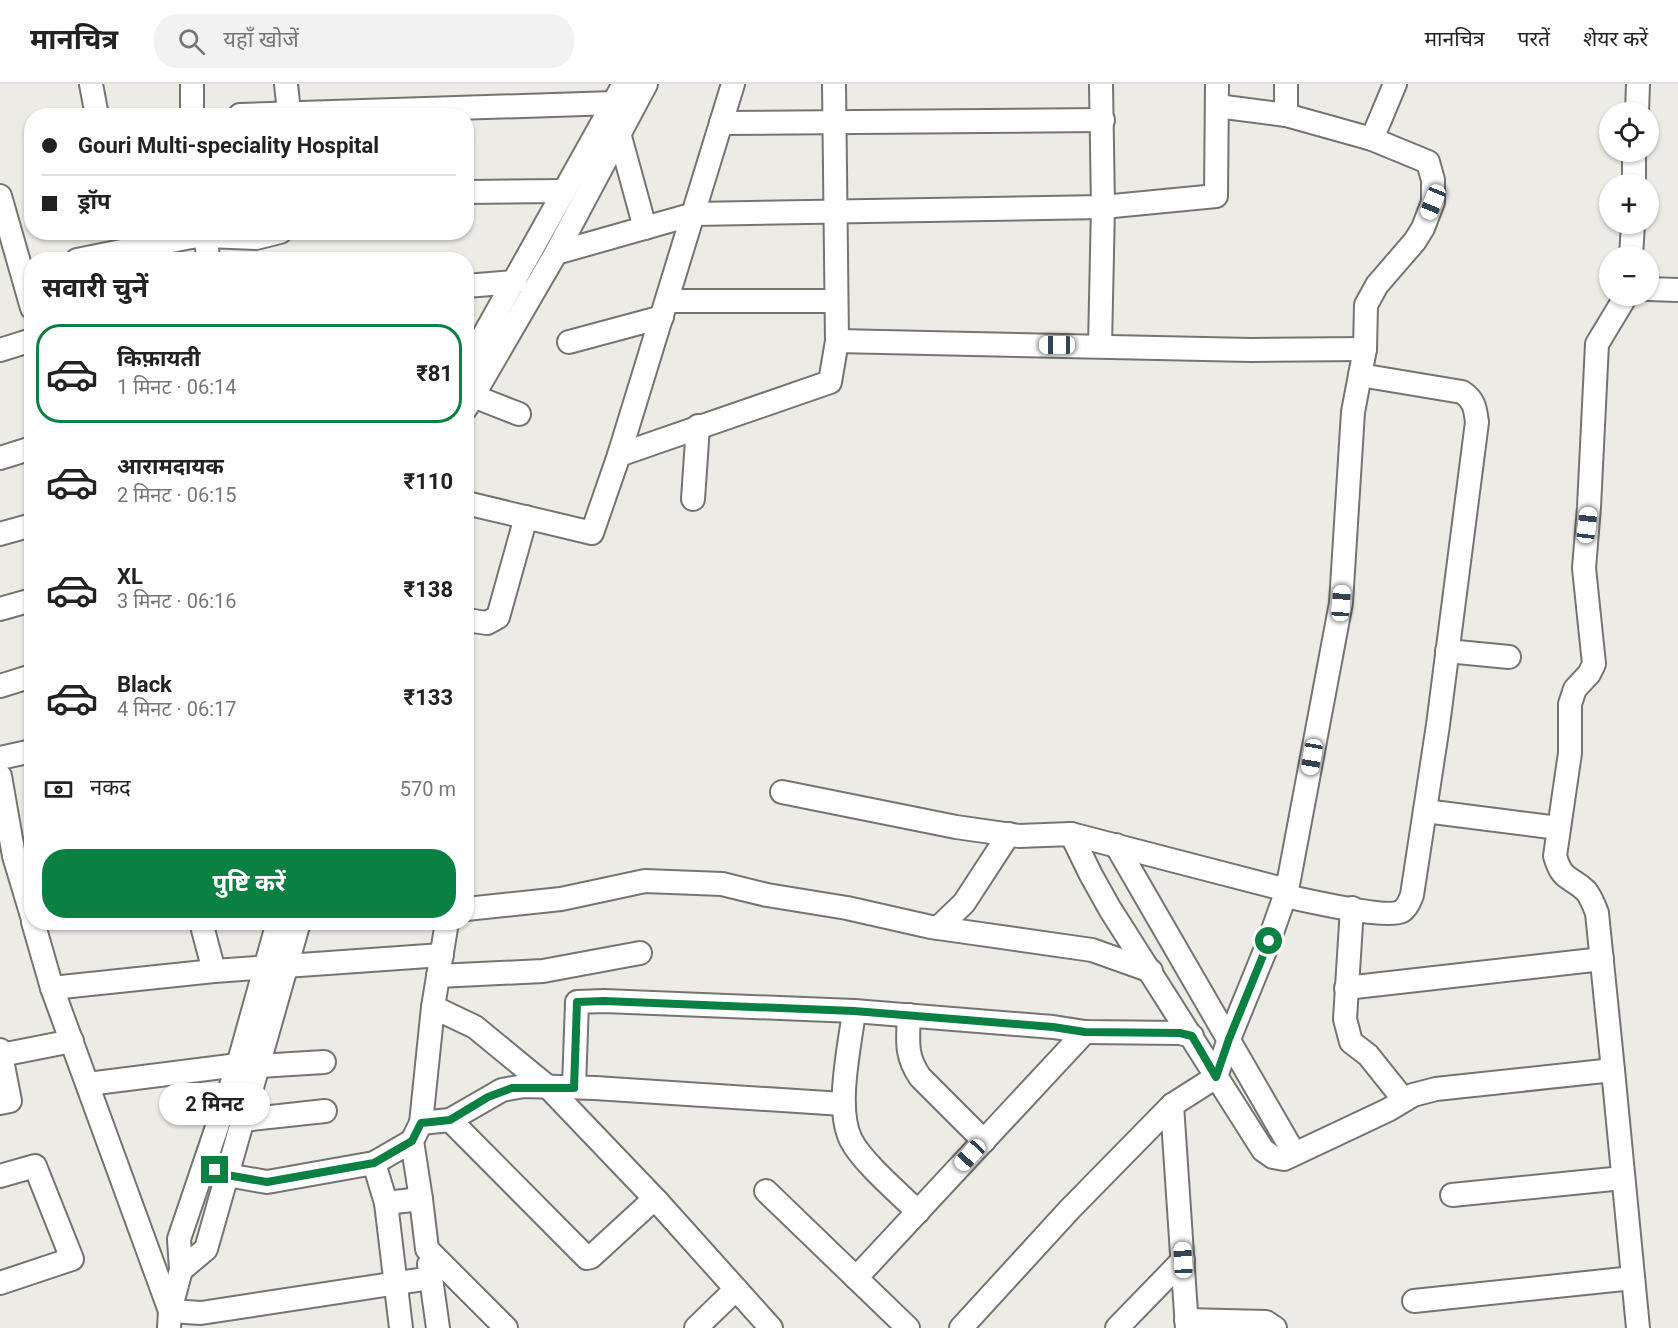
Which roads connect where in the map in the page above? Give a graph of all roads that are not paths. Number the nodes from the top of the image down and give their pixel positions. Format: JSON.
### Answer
{"nodes":[{"id":1,"x":91,"y":84,"type":"edge"},
{"id":2,"x":192,"y":84,"type":"edge"},
{"id":3,"x":286,"y":84,"type":"edge"},
{"id":4,"x":646,"y":84,"type":"edge"},
{"id":5,"x":733,"y":84,"type":"edge"},
{"id":6,"x":834,"y":84,"type":"edge"},
{"id":7,"x":1101,"y":84,"type":"edge"},
{"id":8,"x":1286,"y":84,"type":"edge"},
{"id":9,"x":1395,"y":84,"type":"edge"},
{"id":10,"x":1638,"y":84,"type":"edge"},
{"id":11,"x":619,"y":93,"type":"edge"},
{"id":12,"x":1217,"y":95,"type":"edge"},
{"id":13,"x":1637,"y":102,"type":"edge"},
{"id":14,"x":96,"y":108,"type":"edge"},
{"id":15,"x":192,"y":108,"type":"edge"},
{"id":16,"x":289,"y":108,"type":"edge"},
{"id":17,"x":372,"y":108,"type":"edge"},
{"id":18,"x":1287,"y":115,"type":"junction"},
{"id":19,"x":1102,"y":120,"type":"junction"},
{"id":20,"x":722,"y":123,"type":"junction"},
{"id":21,"x":834,"y":123,"type":"junction"},
{"id":22,"x":619,"y":133,"type":"junction"},
{"id":23,"x":1372,"y":139,"type":"junction"},
{"id":24,"x":564,"y":191,"type":"junction"},
{"id":25,"x":474,"y":192,"type":"edge"},
{"id":26,"x":1,"y":201,"type":"edge"},
{"id":27,"x":1103,"y":207,"type":"junction"},
{"id":28,"x":835,"y":211,"type":"junction"},
{"id":29,"x":694,"y":214,"type":"junction"},
{"id":30,"x":645,"y":228,"type":"junction"},
{"id":31,"x":142,"y":240,"type":"edge"},
{"id":32,"x":121,"y":242,"type":"edge"},
{"id":33,"x":97,"y":252,"type":"edge"},
{"id":34,"x":556,"y":253,"type":"junction"},
{"id":35,"x":17,"y":259,"type":"edge"},
{"id":36,"x":24,"y":282,"type":"edge"},
{"id":37,"x":515,"y":282,"type":"junction"},
{"id":38,"x":474,"y":285,"type":"edge"},
{"id":39,"x":1659,"y":289,"type":"edge"},
{"id":40,"x":1678,"y":291,"type":"edge"},
{"id":41,"x":836,"y":301,"type":"junction"},
{"id":42,"x":1620,"y":306,"type":"edge"},
{"id":43,"x":664,"y":309,"type":"junction"},
{"id":44,"x":837,"y":341,"type":"junction"},
{"id":45,"x":24,"y":342,"type":"edge"},
{"id":46,"x":569,"y":342,"type":"dead end"},
{"id":47,"x":1100,"y":346,"type":"junction"},
{"id":48,"x":1365,"y":349,"type":"junction"},
{"id":49,"x":0,"y":350,"type":"edge"},
{"id":50,"x":474,"y":353,"type":"edge"},
{"id":51,"x":1360,"y":375,"type":"junction"},
{"id":52,"x":474,"y":395,"type":"edge"},
{"id":53,"x":474,"y":403,"type":"edge"},
{"id":54,"x":519,"y":414,"type":"dead end"},
{"id":55,"x":698,"y":426,"type":"junction"},
{"id":56,"x":24,"y":450,"type":"edge"},
{"id":57,"x":619,"y":455,"type":"junction"},
{"id":58,"x":0,"y":458,"type":"edge"},
{"id":59,"x":693,"y":500,"type":"dead end"},
{"id":60,"x":474,"y":505,"type":"edge"},
{"id":61,"x":526,"y":517,"type":"junction"},
{"id":62,"x":24,"y":527,"type":"edge"},
{"id":63,"x":0,"y":534,"type":"edge"},
{"id":64,"x":24,"y":602,"type":"edge"},
{"id":65,"x":0,"y":609,"type":"edge"},
{"id":66,"x":474,"y":621,"type":"edge"},
{"id":67,"x":1447,"y":651,"type":"junction"},
{"id":68,"x":1509,"y":657,"type":"dead end"},
{"id":69,"x":24,"y":678,"type":"edge"},
{"id":70,"x":0,"y":686,"type":"edge"},
{"id":71,"x":24,"y":753,"type":"edge"},
{"id":72,"x":0,"y":758,"type":"edge"},
{"id":73,"x":0,"y":777,"type":"edge"},
{"id":74,"x":782,"y":792,"type":"dead end"},
{"id":75,"x":1425,"y":811,"type":"junction"},
{"id":76,"x":1558,"y":828,"type":"junction"},
{"id":77,"x":1009,"y":834,"type":"junction"},
{"id":78,"x":1071,"y":834,"type":"junction"},
{"id":79,"x":1116,"y":845,"type":"junction"},
{"id":80,"x":23,"y":854,"type":"edge"},
{"id":81,"x":1286,"y":893,"type":"junction"},
{"id":82,"x":474,"y":908,"type":"edge"},
{"id":83,"x":1352,"y":908,"type":"junction"},
{"id":84,"x":938,"y":928,"type":"junction"},
{"id":85,"x":35,"y":930,"type":"edge"},
{"id":86,"x":203,"y":930,"type":"edge"},
{"id":87,"x":278,"y":930,"type":"edge"},
{"id":88,"x":295,"y":930,"type":"edge"},
{"id":89,"x":446,"y":930,"type":"edge"},
{"id":90,"x":640,"y":953,"type":"dead end"},
{"id":91,"x":1602,"y":959,"type":"junction"},
{"id":92,"x":440,"y":965,"type":"junction"},
{"id":93,"x":276,"y":967,"type":"junction"},
{"id":94,"x":214,"y":971,"type":"junction"},
{"id":95,"x":1151,"y":971,"type":"junction"},
{"id":96,"x":52,"y":988,"type":"junction"},
{"id":97,"x":1346,"y":988,"type":"junction"},
{"id":98,"x":433,"y":1007,"type":"junction"},
{"id":99,"x":854,"y":1011,"type":"junction"},
{"id":100,"x":909,"y":1015,"type":"junction"},
{"id":101,"x":1085,"y":1032,"type":"junction"},
{"id":102,"x":1192,"y":1036,"type":"junction"},
{"id":103,"x":1229,"y":1039,"type":"junction"},
{"id":104,"x":72,"y":1041,"type":"junction"},
{"id":105,"x":1,"y":1052,"type":"edge"},
{"id":106,"x":324,"y":1062,"type":"dead end"},
{"id":107,"x":248,"y":1065,"type":"junction"},
{"id":108,"x":1613,"y":1070,"type":"junction"},
{"id":109,"x":1216,"y":1077,"type":"junction"},
{"id":110,"x":88,"y":1084,"type":"junction"},
{"id":111,"x":548,"y":1087,"type":"junction"},
{"id":112,"x":574,"y":1088,"type":"junction"},
{"id":113,"x":1404,"y":1100,"type":"junction"},
{"id":114,"x":0,"y":1103,"type":"edge"},
{"id":115,"x":843,"y":1104,"type":"junction"},
{"id":116,"x":1172,"y":1105,"type":"junction"},
{"id":117,"x":325,"y":1111,"type":"dead end"},
{"id":118,"x":243,"y":1120,"type":"junction"},
{"id":119,"x":450,"y":1120,"type":"junction"},
{"id":120,"x":416,"y":1132,"type":"junction"},
{"id":121,"x":984,"y":1141,"type":"junction"},
{"id":122,"x":1294,"y":1153,"type":"junction"},
{"id":123,"x":374,"y":1163,"type":"junction"},
{"id":124,"x":203,"y":1164,"type":"junction"},
{"id":125,"x":227,"y":1175,"type":"junction"},
{"id":126,"x":0,"y":1176,"type":"edge"},
{"id":127,"x":1623,"y":1178,"type":"junction"},
{"id":128,"x":766,"y":1191,"type":"dead end"},
{"id":129,"x":1452,"y":1195,"type":"dead end"},
{"id":130,"x":421,"y":1199,"type":"junction"},
{"id":131,"x":657,"y":1201,"type":"junction"},
{"id":132,"x":386,"y":1203,"type":"junction"},
{"id":133,"x":918,"y":1212,"type":"junction"},
{"id":134,"x":427,"y":1249,"type":"junction"},
{"id":135,"x":1183,"y":1260,"type":"junction"},
{"id":136,"x":181,"y":1270,"type":"junction"},
{"id":137,"x":431,"y":1278,"type":"junction"},
{"id":138,"x":856,"y":1278,"type":"junction"},
{"id":139,"x":1633,"y":1278,"type":"junction"},
{"id":140,"x":0,"y":1283,"type":"edge"},
{"id":141,"x":395,"y":1283,"type":"junction"},
{"id":142,"x":736,"y":1289,"type":"junction"},
{"id":143,"x":1414,"y":1301,"type":"dead end"},
{"id":144,"x":170,"y":1319,"type":"edge"},
{"id":145,"x":1187,"y":1324,"type":"edge"},
{"id":146,"x":970,"y":1325,"type":"edge"},
{"id":147,"x":401,"y":1328,"type":"edge"},
{"id":148,"x":438,"y":1328,"type":"edge"},
{"id":149,"x":506,"y":1328,"type":"edge"},
{"id":150,"x":696,"y":1328,"type":"edge"},
{"id":151,"x":771,"y":1328,"type":"edge"},
{"id":152,"x":908,"y":1328,"type":"edge"},
{"id":153,"x":1117,"y":1328,"type":"edge"},
{"id":154,"x":1275,"y":1328,"type":"edge"},
{"id":155,"x":1638,"y":1328,"type":"edge"}],
"edges":[{"from":1,"to":14,"type":"street"},
{"from":2,"to":15,"type":"street"},
{"from":3,"to":16,"type":"street"},
{"from":4,"to":22,"type":"street"},
{"from":5,"to":20,"type":"street"},
{"from":6,"to":21,"type":"street"},
{"from":7,"to":19,"type":"street"},
{"from":8,"to":18,"type":"street"},
{"from":9,"to":23,"type":"street"},
{"from":10,"to":13,"type":"street"},
{"from":11,"to":17,"type":"street"},
{"from":11,"to":24,"type":"street"},
{"from":12,"to":18,"type":"street"},
{"from":12,"to":27,"type":"street"},
{"from":18,"to":23,"type":"street"},
{"from":19,"to":21,"type":"street"},
{"from":19,"to":27,"type":"street"},
{"from":20,"to":21,"type":"street"},
{"from":20,"to":29,"type":"street"},
{"from":21,"to":28,"type":"street"},
{"from":22,"to":30,"type":"street"},
{"from":22,"to":34,"type":"street"},
{"from":23,"to":48,"type":"street"},
{"from":24,"to":25,"type":"street"},
{"from":24,"to":37,"type":"street"},
{"from":26,"to":35,"type":"street"},
{"from":27,"to":28,"type":"street"},
{"from":27,"to":47,"type":"street"},
{"from":28,"to":29,"type":"street"},
{"from":28,"to":41,"type":"street"},
{"from":29,"to":30,"type":"street"},
{"from":29,"to":43,"type":"street"},
{"from":30,"to":34,"type":"street"},
{"from":31,"to":32,"type":"street"},
{"from":32,"to":33,"type":"street"},
{"from":34,"to":52,"type":"street"},
{"from":35,"to":36,"type":"street"},
{"from":37,"to":38,"type":"street"},
{"from":37,"to":50,"type":"street"},
{"from":39,"to":40,"type":"street"},
{"from":41,"to":43,"type":"street"},
{"from":41,"to":44,"type":"street"},
{"from":42,"to":76,"type":"street"},
{"from":43,"to":46,"type":"street"},
{"from":43,"to":57,"type":"street"},
{"from":44,"to":47,"type":"street"},
{"from":44,"to":55,"type":"street"},
{"from":45,"to":49,"type":"street"},
{"from":47,"to":48,"type":"street"},
{"from":48,"to":51,"type":"street"},
{"from":51,"to":67,"type":"street"},
{"from":51,"to":81,"type":"street"},
{"from":53,"to":54,"type":"street"},
{"from":55,"to":57,"type":"street"},
{"from":55,"to":59,"type":"street"},
{"from":56,"to":58,"type":"street"},
{"from":57,"to":61,"type":"street"},
{"from":60,"to":61,"type":"street"},
{"from":61,"to":66,"type":"street"},
{"from":62,"to":63,"type":"street"},
{"from":64,"to":65,"type":"street"},
{"from":67,"to":68,"type":"street"},
{"from":67,"to":75,"type":"street"},
{"from":69,"to":70,"type":"street"},
{"from":71,"to":72,"type":"street"},
{"from":73,"to":80,"type":"street"},
{"from":74,"to":77,"type":"street"},
{"from":75,"to":76,"type":"street"},
{"from":75,"to":83,"type":"street"},
{"from":76,"to":91,"type":"street"},
{"from":77,"to":78,"type":"street"},
{"from":77,"to":84,"type":"street"},
{"from":78,"to":79,"type":"street"},
{"from":78,"to":95,"type":"street"},
{"from":79,"to":81,"type":"street"},
{"from":79,"to":103,"type":"street"},
{"from":81,"to":83,"type":"street"},
{"from":81,"to":103,"type":"street"},
{"from":82,"to":84,"type":"street"},
{"from":83,"to":97,"type":"street"},
{"from":84,"to":95,"type":"street"},
{"from":85,"to":96,"type":"street"},
{"from":86,"to":94,"type":"street"},
{"from":87,"to":93,"type":"street"},
{"from":88,"to":93,"type":"street"},
{"from":89,"to":92,"type":"street"},
{"from":90,"to":92,"type":"street"},
{"from":91,"to":97,"type":"street"},
{"from":91,"to":108,"type":"street"},
{"from":92,"to":93,"type":"street"},
{"from":92,"to":98,"type":"street"},
{"from":93,"to":94,"type":"street"},
{"from":93,"to":107,"type":"street"},
{"from":94,"to":96,"type":"street"},
{"from":95,"to":102,"type":"street"},
{"from":96,"to":104,"type":"street"},
{"from":97,"to":113,"type":"street"},
{"from":98,"to":111,"type":"street"},
{"from":98,"to":120,"type":"street"},
{"from":99,"to":100,"type":"street"},
{"from":99,"to":112,"type":"street"},
{"from":99,"to":115,"type":"street"},
{"from":100,"to":101,"type":"street"},
{"from":100,"to":121,"type":"street"},
{"from":101,"to":102,"type":"street"},
{"from":101,"to":121,"type":"street"},
{"from":102,"to":109,"type":"street"},
{"from":103,"to":109,"type":"street"},
{"from":103,"to":122,"type":"street"},
{"from":104,"to":105,"type":"street"},
{"from":104,"to":110,"type":"street"},
{"from":105,"to":114,"type":"street"},
{"from":106,"to":107,"type":"street"},
{"from":107,"to":110,"type":"street"},
{"from":107,"to":118,"type":"street"},
{"from":107,"to":124,"type":"street"},
{"from":108,"to":113,"type":"street"},
{"from":108,"to":127,"type":"street"},
{"from":109,"to":116,"type":"street"},
{"from":109,"to":122,"type":"street"},
{"from":110,"to":144,"type":"street"},
{"from":111,"to":112,"type":"street"},
{"from":111,"to":119,"type":"street"},
{"from":111,"to":131,"type":"street"},
{"from":112,"to":115,"type":"street"},
{"from":113,"to":122,"type":"street"},
{"from":115,"to":133,"type":"street"},
{"from":116,"to":135,"type":"street"},
{"from":116,"to":146,"type":"street"},
{"from":117,"to":118,"type":"street"},
{"from":118,"to":125,"type":"street"},
{"from":119,"to":120,"type":"street"},
{"from":119,"to":131,"type":"street"},
{"from":120,"to":123,"type":"street"},
{"from":120,"to":130,"type":"street"},
{"from":121,"to":133,"type":"street"},
{"from":123,"to":125,"type":"street"},
{"from":123,"to":132,"type":"street"},
{"from":124,"to":125,"type":"street"},
{"from":124,"to":136,"type":"street"},
{"from":125,"to":136,"type":"street"},
{"from":126,"to":140,"type":"street"},
{"from":127,"to":129,"type":"street"},
{"from":127,"to":139,"type":"street"},
{"from":128,"to":138,"type":"street"},
{"from":130,"to":132,"type":"street"},
{"from":130,"to":134,"type":"street"},
{"from":131,"to":142,"type":"street"},
{"from":132,"to":141,"type":"street"},
{"from":133,"to":138,"type":"street"},
{"from":134,"to":137,"type":"street"},
{"from":134,"to":149,"type":"street"},
{"from":135,"to":145,"type":"street"},
{"from":135,"to":153,"type":"street"},
{"from":136,"to":144,"type":"street"},
{"from":137,"to":141,"type":"street"},
{"from":137,"to":148,"type":"street"},
{"from":138,"to":152,"type":"street"},
{"from":139,"to":143,"type":"street"},
{"from":139,"to":155,"type":"street"},
{"from":141,"to":144,"type":"street"},
{"from":141,"to":147,"type":"street"},
{"from":142,"to":150,"type":"street"},
{"from":142,"to":151,"type":"street"},
{"from":145,"to":154,"type":"street"}]}
